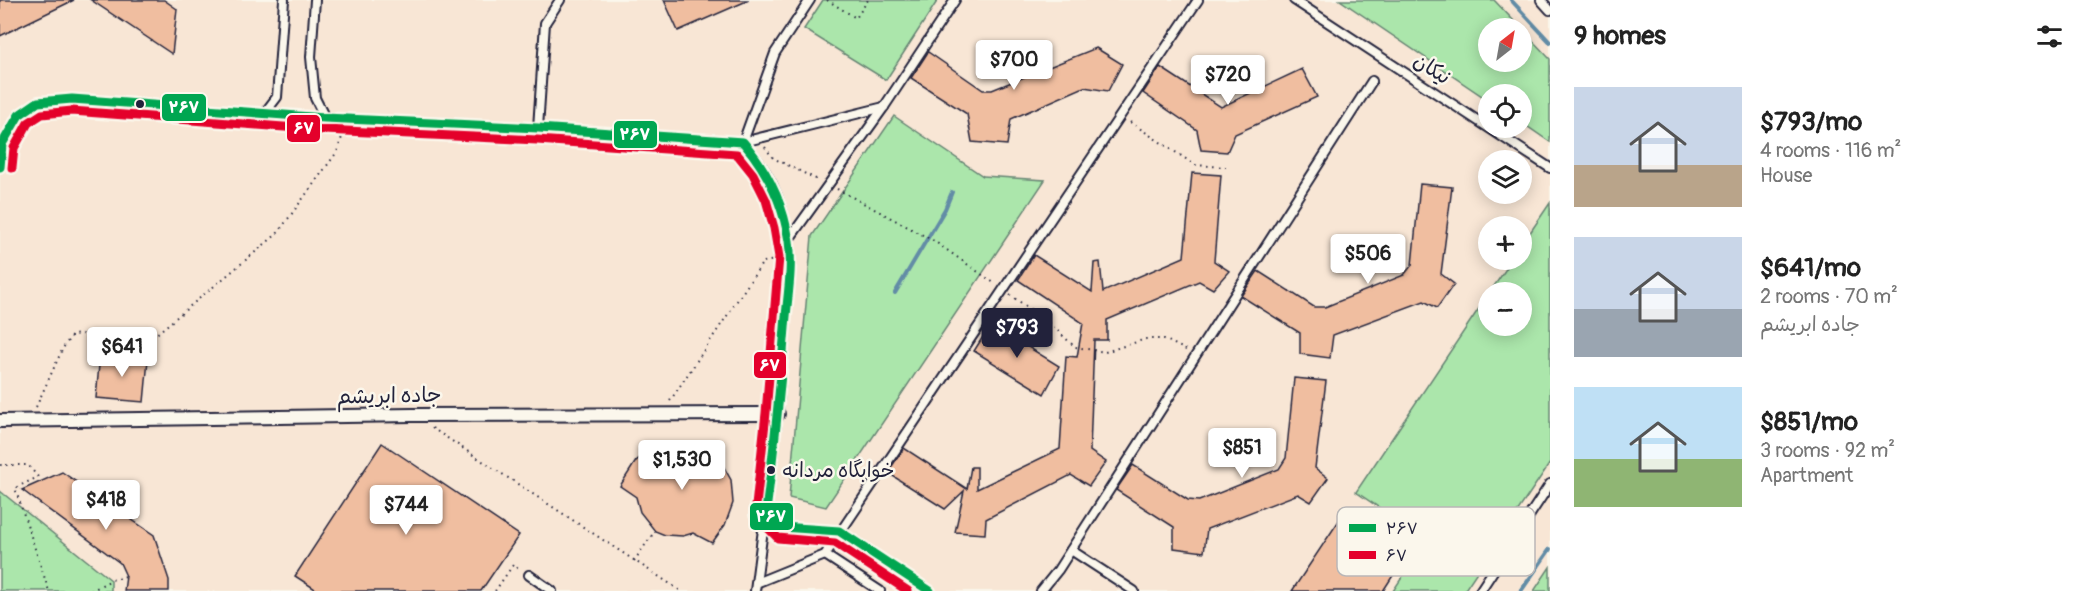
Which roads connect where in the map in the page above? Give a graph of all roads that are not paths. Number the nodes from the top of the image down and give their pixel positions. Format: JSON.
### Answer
{"nodes":[{"id":1,"x":284,"y":0,"type":"edge"},
{"id":2,"x":315,"y":0,"type":"edge"},
{"id":3,"x":560,"y":0,"type":"edge"},
{"id":4,"x":810,"y":0,"type":"edge"},
{"id":5,"x":955,"y":0,"type":"edge"},
{"id":6,"x":1198,"y":0,"type":"edge"},
{"id":7,"x":1294,"y":0,"type":"edge"},
{"id":8,"x":1541,"y":0,"type":"edge"},
{"id":9,"x":1550,"y":10,"type":"edge"},
{"id":10,"x":1372,"y":81,"type":"dead end"},
{"id":11,"x":884,"y":107,"type":"junction"},
{"id":12,"x":264,"y":114,"type":"junction"},
{"id":13,"x":325,"y":118,"type":"junction"},
{"id":14,"x":537,"y":128,"type":"junction"},
{"id":15,"x":743,"y":142,"type":"junction"},
{"id":16,"x":0,"y":167,"type":"edge"},
{"id":17,"x":1550,"y":168,"type":"edge"},
{"id":18,"x":789,"y":238,"type":"junction"},
{"id":19,"x":778,"y":414,"type":"junction"},
{"id":20,"x":0,"y":421,"type":"edge"},
{"id":21,"x":1550,"y":484,"type":"edge"},
{"id":22,"x":1535,"y":507,"type":"edge"},
{"id":23,"x":766,"y":511,"type":"junction"},
{"id":24,"x":839,"y":531,"type":"junction"},
{"id":25,"x":1071,"y":550,"type":"junction"},
{"id":26,"x":825,"y":555,"type":"junction"},
{"id":27,"x":529,"y":575,"type":"road end"},
{"id":28,"x":1490,"y":576,"type":"edge"},
{"id":29,"x":756,"y":587,"type":"edge"},
{"id":30,"x":552,"y":591,"type":"edge"},
{"id":31,"x":880,"y":591,"type":"edge"},
{"id":32,"x":930,"y":591,"type":"edge"},
{"id":33,"x":1041,"y":591,"type":"edge"},
{"id":34,"x":1134,"y":591,"type":"edge"},
{"id":35,"x":1480,"y":591,"type":"edge"}],
"edges":[{"from":1,"to":12,"type":"lane"},
{"from":2,"to":13,"type":"lane"},
{"from":3,"to":14,"type":"lane"},
{"from":4,"to":15,"type":"lane"},
{"from":5,"to":11,"type":"lane"},
{"from":6,"to":24,"type":"lane"},
{"from":7,"to":17,"type":"lane","name":"نیکان"},
{"from":8,"to":9,"type":"lane"},
{"from":10,"to":25,"type":"lane"},
{"from":11,"to":15,"type":"lane"},
{"from":11,"to":18,"type":"lane"},
{"from":12,"to":13,"type":"lane"},
{"from":12,"to":16,"type":"lane"},
{"from":13,"to":14,"type":"lane"},
{"from":14,"to":15,"type":"lane"},
{"from":15,"to":18,"type":"lane"},
{"from":18,"to":19,"type":"lane"},
{"from":19,"to":20,"type":"street","name":"جاده ابریشم"},
{"from":19,"to":23,"type":"lane"},
{"from":21,"to":22,"type":"lane"},
{"from":23,"to":24,"type":"lane"},
{"from":23,"to":29,"type":"lane"},
{"from":24,"to":26,"type":"lane"},
{"from":24,"to":32,"type":"lane"},
{"from":25,"to":33,"type":"lane"},
{"from":25,"to":34,"type":"lane"},
{"from":26,"to":29,"type":"lane"},
{"from":26,"to":31,"type":"lane"},
{"from":27,"to":30,"type":"lane"},
{"from":28,"to":35,"type":"lane"}]}
